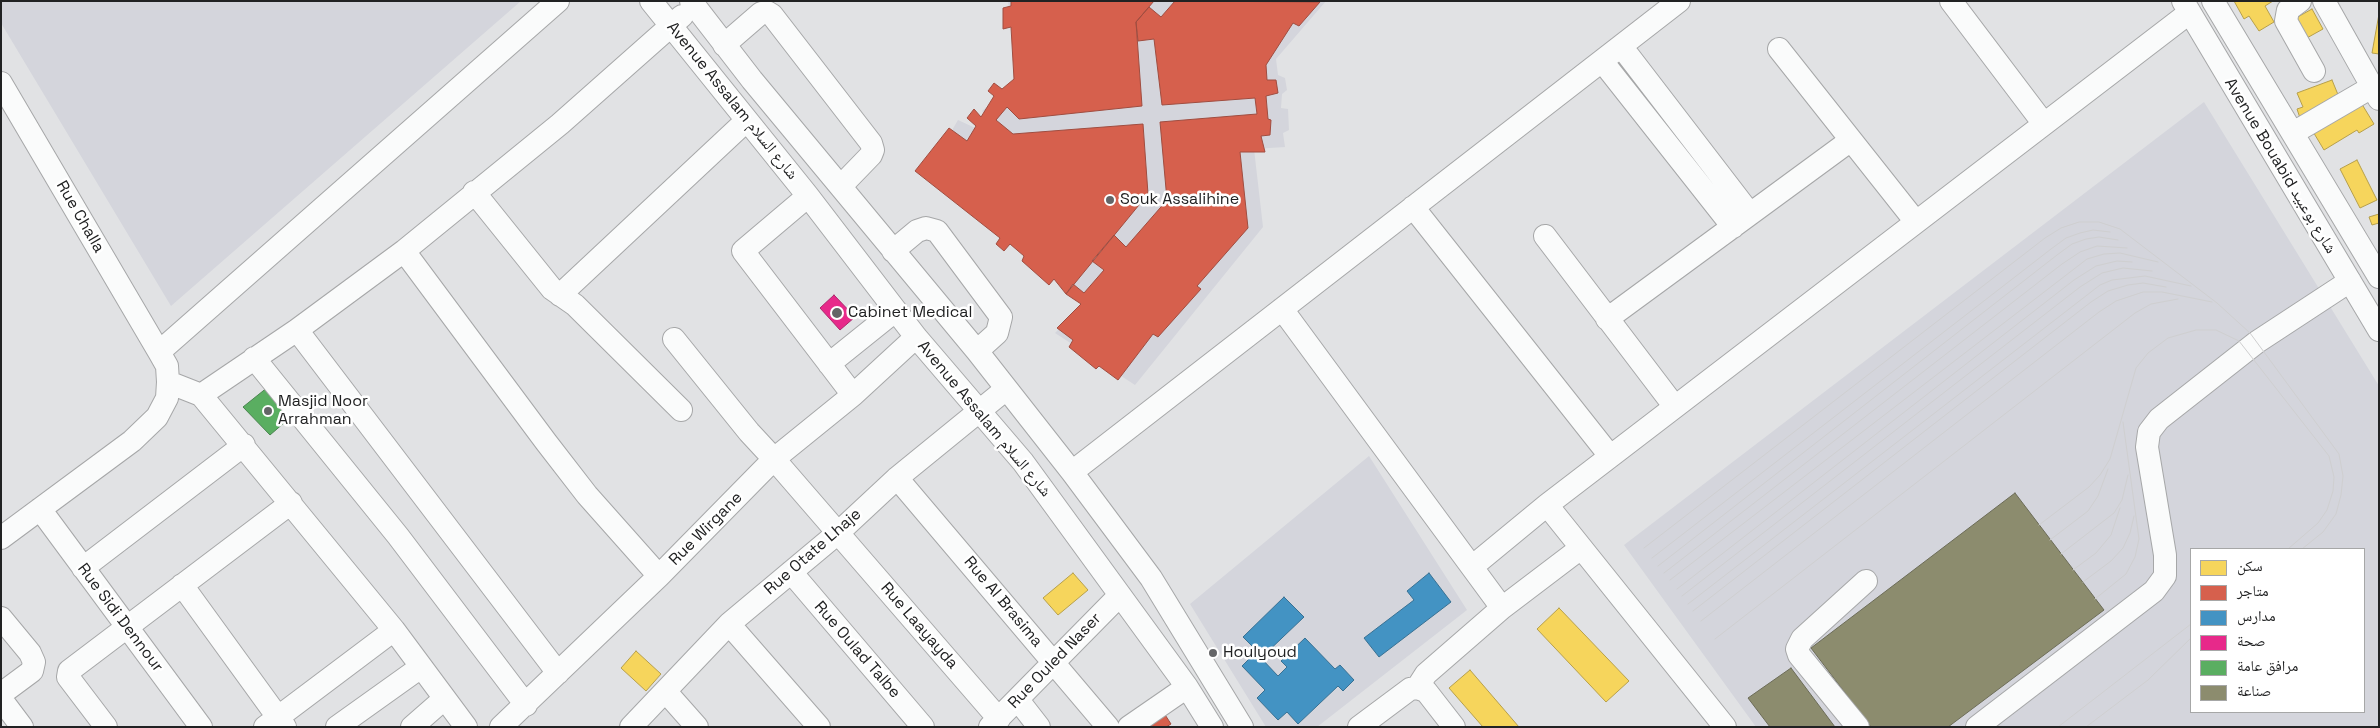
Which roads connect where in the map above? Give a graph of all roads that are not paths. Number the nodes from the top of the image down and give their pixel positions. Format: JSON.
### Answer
{"nodes":[{"id":1,"x":558,"y":1,"type":"edge"},
{"id":2,"x":651,"y":1,"type":"edge"},
{"id":3,"x":1679,"y":1,"type":"edge"},
{"id":4,"x":1951,"y":1,"type":"edge"},
{"id":5,"x":2213,"y":1,"type":"edge"},
{"id":6,"x":2300,"y":1,"type":"edge"},
{"id":7,"x":2324,"y":1,"type":"edge"},
{"id":8,"x":692,"y":3,"type":"edge"},
{"id":9,"x":2186,"y":7,"type":"edge"},
{"id":10,"x":672,"y":25,"type":"junction"},
{"id":11,"x":724,"y":45,"type":"junction"},
{"id":12,"x":1621,"y":46,"type":"junction"},
{"id":13,"x":1779,"y":49,"type":"dead end"},
{"id":14,"x":1602,"y":61,"type":"junction"},
{"id":15,"x":2314,"y":71,"type":"dead end"},
{"id":16,"x":1,"y":83,"type":"edge"},
{"id":17,"x":2375,"y":93,"type":"edge"},
{"id":18,"x":746,"y":122,"type":"junction"},
{"id":19,"x":2044,"y":124,"type":"junction"},
{"id":20,"x":2293,"y":133,"type":"junction"},
{"id":21,"x":1851,"y":140,"type":"junction"},
{"id":22,"x":841,"y":186,"type":"junction"},
{"id":23,"x":474,"y":192,"type":"junction"},
{"id":24,"x":808,"y":196,"type":"junction"},
{"id":25,"x":1413,"y":207,"type":"junction"},
{"id":26,"x":1742,"y":220,"type":"junction"},
{"id":27,"x":1916,"y":222,"type":"junction"},
{"id":28,"x":1545,"y":236,"type":"dead end"},
{"id":29,"x":404,"y":251,"type":"junction"},
{"id":30,"x":893,"y":251,"type":"junction"},
{"id":31,"x":2379,"y":277,"type":"edge"},
{"id":32,"x":2350,"y":281,"type":"junction"},
{"id":33,"x":926,"y":290,"type":"junction"},
{"id":34,"x":560,"y":295,"type":"junction"},
{"id":35,"x":1282,"y":309,"type":"junction"},
{"id":36,"x":896,"y":312,"type":"junction"},
{"id":37,"x":1608,"y":319,"type":"junction"},
{"id":38,"x":297,"y":330,"type":"junction"},
{"id":39,"x":2379,"y":330,"type":"edge"},
{"id":40,"x":916,"y":337,"type":"junction"},
{"id":41,"x":674,"y":339,"type":"dead end"},
{"id":42,"x":977,"y":351,"type":"junction"},
{"id":43,"x":159,"y":352,"type":"junction"},
{"id":44,"x":254,"y":358,"type":"junction"},
{"id":45,"x":829,"y":364,"type":"junction"},
{"id":46,"x":168,"y":382,"type":"junction"},
{"id":47,"x":1005,"y":390,"type":"junction"},
{"id":48,"x":201,"y":395,"type":"junction"},
{"id":49,"x":853,"y":395,"type":"junction"},
{"id":50,"x":1675,"y":407,"type":"junction"},
{"id":51,"x":681,"y":410,"type":"dead end"},
{"id":52,"x":978,"y":411,"type":"junction"},
{"id":53,"x":244,"y":445,"type":"junction"},
{"id":54,"x":1610,"y":456,"type":"junction"},
{"id":55,"x":774,"y":459,"type":"junction"},
{"id":56,"x":1072,"y":472,"type":"junction"},
{"id":57,"x":898,"y":478,"type":"junction"},
{"id":58,"x":291,"y":503,"type":"junction"},
{"id":59,"x":1547,"y":504,"type":"junction"},
{"id":60,"x":40,"y":509,"type":"junction"},
{"id":61,"x":839,"y":532,"type":"junction"},
{"id":62,"x":1,"y":538,"type":"edge"},
{"id":63,"x":1586,"y":555,"type":"junction"},
{"id":64,"x":1473,"y":566,"type":"junction"},
{"id":65,"x":83,"y":568,"type":"junction"},
{"id":66,"x":791,"y":572,"type":"junction"},
{"id":67,"x":659,"y":576,"type":"junction"},
{"id":68,"x":1866,"y":580,"type":"dead end"},
{"id":69,"x":182,"y":585,"type":"junction"},
{"id":70,"x":1120,"y":595,"type":"junction"},
{"id":71,"x":1502,"y":608,"type":"junction"},
{"id":72,"x":1,"y":618,"type":"edge"},
{"id":73,"x":729,"y":624,"type":"junction"},
{"id":74,"x":126,"y":627,"type":"junction"},
{"id":75,"x":394,"y":630,"type":"junction"},
{"id":76,"x":1054,"y":662,"type":"junction"},
{"id":77,"x":421,"y":666,"type":"junction"},
{"id":78,"x":558,"y":673,"type":"junction"},
{"id":79,"x":1187,"y":686,"type":"junction"},
{"id":80,"x":1418,"y":688,"type":"junction"},
{"id":81,"x":666,"y":692,"type":"junction"},
{"id":82,"x":1,"y":694,"type":"edge"},
{"id":83,"x":1,"y":699,"type":"edge"},
{"id":84,"x":444,"y":699,"type":"junction"},
{"id":85,"x":1018,"y":700,"type":"junction"},
{"id":86,"x":526,"y":704,"type":"junction"},
{"id":87,"x":995,"y":723,"type":"edge"},
{"id":88,"x":276,"y":724,"type":"edge"},
{"id":89,"x":22,"y":727,"type":"edge"},
{"id":90,"x":106,"y":727,"type":"edge"},
{"id":91,"x":201,"y":727,"type":"edge"},
{"id":92,"x":337,"y":727,"type":"edge"},
{"id":93,"x":412,"y":727,"type":"edge"},
{"id":94,"x":466,"y":727,"type":"edge"},
{"id":95,"x":501,"y":727,"type":"edge"},
{"id":96,"x":632,"y":727,"type":"edge"},
{"id":97,"x":697,"y":727,"type":"edge"},
{"id":98,"x":819,"y":727,"type":"edge"},
{"id":99,"x":923,"y":727,"type":"edge"},
{"id":100,"x":1039,"y":727,"type":"edge"},
{"id":101,"x":1108,"y":727,"type":"edge"},
{"id":102,"x":1129,"y":727,"type":"edge"},
{"id":103,"x":1212,"y":727,"type":"edge"},
{"id":104,"x":1242,"y":727,"type":"edge"},
{"id":105,"x":1360,"y":727,"type":"edge"},
{"id":106,"x":1454,"y":727,"type":"edge"},
{"id":107,"x":1726,"y":727,"type":"edge"},
{"id":108,"x":1858,"y":727,"type":"edge"},
{"id":109,"x":1977,"y":727,"type":"edge"}],
"edges":[{"from":1,"to":43,"type":"street"},
{"from":2,"to":10,"type":"street","name":"Avenue Assalam شارع السلام"},
{"from":3,"to":12,"type":"street"},
{"from":4,"to":19,"type":"street"},
{"from":5,"to":20,"type":"street","name":"Avenue Bouabid شارع بوعبيد"},
{"from":6,"to":15,"type":"street"},
{"from":7,"to":17,"type":"street"},
{"from":8,"to":10,"type":"street"},
{"from":8,"to":11,"type":"street","name":"Avenue Assalam شارع السلام"},
{"from":9,"to":19,"type":"street"},
{"from":9,"to":32,"type":"street","name":"Avenue Bouabid شارع بوعبيد"},
{"from":10,"to":18,"type":"street","name":"Avenue Assalam شارع السلام"},
{"from":10,"to":23,"type":"street"},
{"from":11,"to":22,"type":"street","name":"Avenue Assalam شارع السلام"},
{"from":11,"to":22,"type":"street"},
{"from":12,"to":14,"type":"street"},
{"from":12,"to":26,"type":"street"},
{"from":13,"to":21,"type":"street"},
{"from":14,"to":25,"type":"street"},
{"from":14,"to":26,"type":"street"},
{"from":16,"to":43,"type":"street","name":"Rue Challa"},
{"from":17,"to":20,"type":"street"},
{"from":18,"to":24,"type":"street","name":"Avenue Assalam شارع السلام"},
{"from":18,"to":34,"type":"street"},
{"from":19,"to":27,"type":"street"},
{"from":20,"to":31,"type":"street","name":"Avenue Bouabid شارع بوعبيد"},
{"from":21,"to":26,"type":"street"},
{"from":21,"to":27,"type":"street"},
{"from":22,"to":30,"type":"street","name":"Avenue Assalam شارع السلام"},
{"from":23,"to":29,"type":"street"},
{"from":23,"to":34,"type":"street"},
{"from":24,"to":36,"type":"street","name":"Avenue Assalam شارع السلام"},
{"from":24,"to":45,"type":"street"},
{"from":25,"to":35,"type":"street"},
{"from":25,"to":54,"type":"street"},
{"from":26,"to":37,"type":"street"},
{"from":27,"to":50,"type":"street"},
{"from":28,"to":37,"type":"street"},
{"from":29,"to":38,"type":"street"},
{"from":29,"to":67,"type":"street"},
{"from":30,"to":33,"type":"street","name":"Avenue Assalam شارع السلام"},
{"from":30,"to":42,"type":"street"},
{"from":32,"to":39,"type":"street","name":"Avenue Bouabid شارع بوعبيد"},
{"from":32,"to":109,"type":"street"},
{"from":33,"to":36,"type":"street"},
{"from":33,"to":42,"type":"street","name":"Avenue Assalam شارع السلام"},
{"from":34,"to":51,"type":"street"},
{"from":35,"to":56,"type":"street"},
{"from":35,"to":64,"type":"street"},
{"from":36,"to":40,"type":"street","name":"Avenue Assalam شارع السلام"},
{"from":36,"to":45,"type":"street"},
{"from":37,"to":50,"type":"street"},
{"from":38,"to":44,"type":"street"},
{"from":38,"to":78,"type":"street"},
{"from":40,"to":49,"type":"street","name":"Rue Wirgane"},
{"from":40,"to":52,"type":"street","name":"Avenue Assalam شارع السلام"},
{"from":41,"to":55,"type":"street","name":"Rue Laayayda"},
{"from":42,"to":47,"type":"street","name":"Avenue Assalam شارع السلام"},
{"from":43,"to":46,"type":"street","name":"Rue Challa"},
{"from":44,"to":48,"type":"street"},
{"from":44,"to":86,"type":"street"},
{"from":45,"to":49,"type":"street"},
{"from":46,"to":48,"type":"street"},
{"from":46,"to":60,"type":"street"},
{"from":47,"to":52,"type":"street","name":"Rue Otate Lhaje"},
{"from":47,"to":56,"type":"street","name":"Avenue Assalam شارع السلام"},
{"from":48,"to":53,"type":"street"},
{"from":49,"to":55,"type":"street","name":"Rue Wirgane"},
{"from":50,"to":54,"type":"street"},
{"from":52,"to":57,"type":"street","name":"Rue Otate Lhaje"},
{"from":52,"to":70,"type":"street","name":"Avenue Assalam شارع السلام"},
{"from":53,"to":58,"type":"street"},
{"from":53,"to":65,"type":"street"},
{"from":54,"to":59,"type":"street"},
{"from":55,"to":61,"type":"street","name":"Rue Laayayda"},
{"from":55,"to":67,"type":"street","name":"Rue Wirgane"},
{"from":56,"to":104,"type":"street","name":"Avenue Assalam شارع السلام"},
{"from":57,"to":61,"type":"street","name":"Rue Otate Lhaje"},
{"from":57,"to":76,"type":"street","name":"Rue Al Brasima"},
{"from":58,"to":69,"type":"street"},
{"from":58,"to":75,"type":"street"},
{"from":59,"to":63,"type":"street"},
{"from":59,"to":64,"type":"street"},
{"from":60,"to":62,"type":"street"},
{"from":60,"to":65,"type":"street","name":"Rue Sidi Dennour"},
{"from":61,"to":66,"type":"street","name":"Rue Otate Lhaje"},
{"from":61,"to":87,"type":"street","name":"Rue Laayayda"},
{"from":63,"to":71,"type":"street"},
{"from":63,"to":107,"type":"street"},
{"from":64,"to":71,"type":"street"},
{"from":65,"to":74,"type":"street","name":"Rue Sidi Dennour"},
{"from":66,"to":73,"type":"street","name":"Rue Otate Lhaje"},
{"from":66,"to":99,"type":"street","name":"Rue Oulad Talbe"},
{"from":67,"to":78,"type":"street","name":"Rue Wirgane"},
{"from":68,"to":108,"type":"street"},
{"from":69,"to":74,"type":"street"},
{"from":69,"to":88,"type":"street"},
{"from":70,"to":76,"type":"street","name":"Rue Ouled Naser"},
{"from":70,"to":79,"type":"street","name":"Avenue Assalam شارع السلام"},
{"from":71,"to":80,"type":"street"},
{"from":72,"to":82,"type":"street"},
{"from":73,"to":81,"type":"street","name":"Rue Otate Lhaje"},
{"from":73,"to":98,"type":"street"},
{"from":74,"to":90,"type":"street"},
{"from":74,"to":91,"type":"street","name":"Rue Sidi Dennour"},
{"from":75,"to":77,"type":"street"},
{"from":75,"to":88,"type":"street"},
{"from":76,"to":85,"type":"street","name":"Rue Ouled Naser"},
{"from":76,"to":101,"type":"street","name":"Rue Al Brasima"},
{"from":77,"to":84,"type":"street"},
{"from":77,"to":92,"type":"street"},
{"from":78,"to":86,"type":"street","name":"Rue Wirgane"},
{"from":79,"to":102,"type":"street"},
{"from":79,"to":103,"type":"street","name":"Avenue Assalam شارع السلام"},
{"from":80,"to":105,"type":"street"},
{"from":80,"to":106,"type":"street"},
{"from":81,"to":96,"type":"street","name":"Rue Otate Lhaje"},
{"from":81,"to":97,"type":"street"},
{"from":83,"to":89,"type":"street"},
{"from":84,"to":93,"type":"street"},
{"from":84,"to":94,"type":"street"},
{"from":85,"to":87,"type":"street","name":"Rue Ouled Naser"},
{"from":85,"to":100,"type":"street"},
{"from":86,"to":95,"type":"street","name":"Rue Wirgane"}]}
